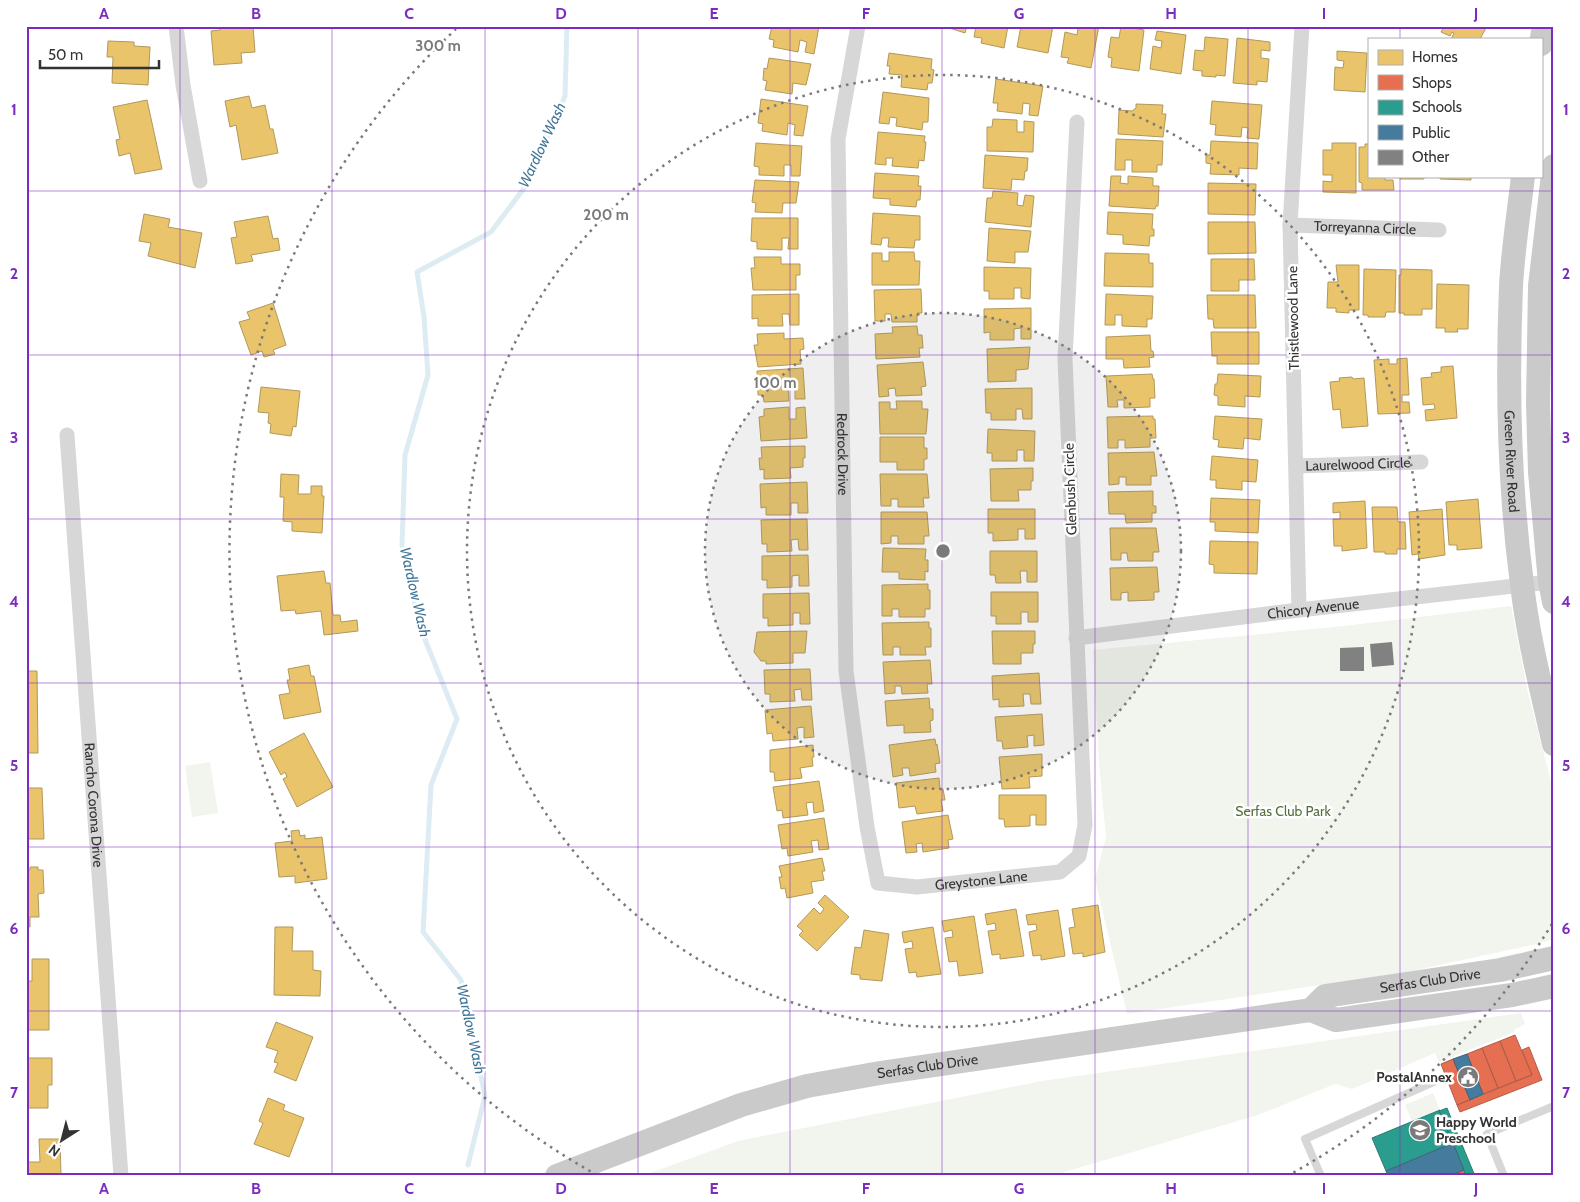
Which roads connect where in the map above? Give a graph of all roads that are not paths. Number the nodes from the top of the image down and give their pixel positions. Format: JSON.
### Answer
{"nodes":[{"id":1,"x":176,"y":26,"type":"edge"},
{"id":2,"x":858,"y":26,"type":"edge"},
{"id":3,"x":1302,"y":26,"type":"edge"},
{"id":4,"x":1077,"y":122,"type":"dead end"},
{"id":5,"x":1554,"y":166,"type":"edge"},
{"id":6,"x":1523,"y":178,"type":"edge"},
{"id":7,"x":200,"y":181,"type":"dead end"},
{"id":8,"x":1290,"y":225,"type":"junction"},
{"id":9,"x":1439,"y":230,"type":"dead end"},
{"id":10,"x":67,"y":435,"type":"dead end"},
{"id":11,"x":1421,"y":462,"type":"dead end"},
{"id":12,"x":1296,"y":466,"type":"junction"},
{"id":13,"x":1522,"y":586,"type":"junction"},
{"id":14,"x":1552,"y":592,"type":"edge"},
{"id":15,"x":1299,"y":610,"type":"junction"},
{"id":16,"x":1076,"y":638,"type":"junction"},
{"id":17,"x":1554,"y":744,"type":"edge"},
{"id":18,"x":1079,"y":856,"type":"joint"},
{"id":19,"x":878,"y":883,"type":"joint"},
{"id":20,"x":1554,"y":958,"type":"edge"},
{"id":21,"x":1554,"y":986,"type":"edge"},
{"id":22,"x":1311,"y":1010,"type":"junction"},
{"id":23,"x":1438,"y":1080,"type":"dead end"},
{"id":24,"x":1554,"y":1106,"type":"edge"},
{"id":25,"x":121,"y":1176,"type":"edge"},
{"id":26,"x":557,"y":1176,"type":"edge"},
{"id":27,"x":1321,"y":1176,"type":"edge"},
{"id":28,"x":1504,"y":1176,"type":"edge"}],
"edges":[{"from":1,"to":7,"type":"street"},
{"from":2,"to":19,"type":"street","name":"Redrock Drive"},
{"from":3,"to":8,"type":"street","name":"Thistlewood Lane"},
{"from":4,"to":16,"type":"street","name":"Glenbush Circle"},
{"from":5,"to":14,"type":"main road","name":"Green River Road"},
{"from":6,"to":13,"type":"main road","name":"Green River Road"},
{"from":8,"to":9,"type":"street","name":"Torreyanna Circle"},
{"from":8,"to":12,"type":"street","name":"Thistlewood Lane"},
{"from":10,"to":25,"type":"street","name":"Rancho Corona Drive"},
{"from":11,"to":12,"type":"street","name":"Laurelwood Circle"},
{"from":12,"to":15,"type":"street","name":"Thistlewood Lane"},
{"from":13,"to":14,"type":"street","name":"Chicory Avenue"},
{"from":13,"to":15,"type":"street","name":"Chicory Avenue"},
{"from":13,"to":17,"type":"main road","name":"Green River Road"},
{"from":15,"to":16,"type":"street","name":"Chicory Avenue"},
{"from":16,"to":18,"type":"street","name":"Glenbush Circle"},
{"from":18,"to":19,"type":"street","name":"Greystone Lane"},
{"from":20,"to":22,"type":"main road","name":"Serfas Club Drive"},
{"from":21,"to":22,"type":"main road","name":"Serfas Club Drive"},
{"from":22,"to":26,"type":"main road","name":"Serfas Club Drive"},
{"from":23,"to":27,"type":"lane"},
{"from":24,"to":28,"type":"lane"}]}
